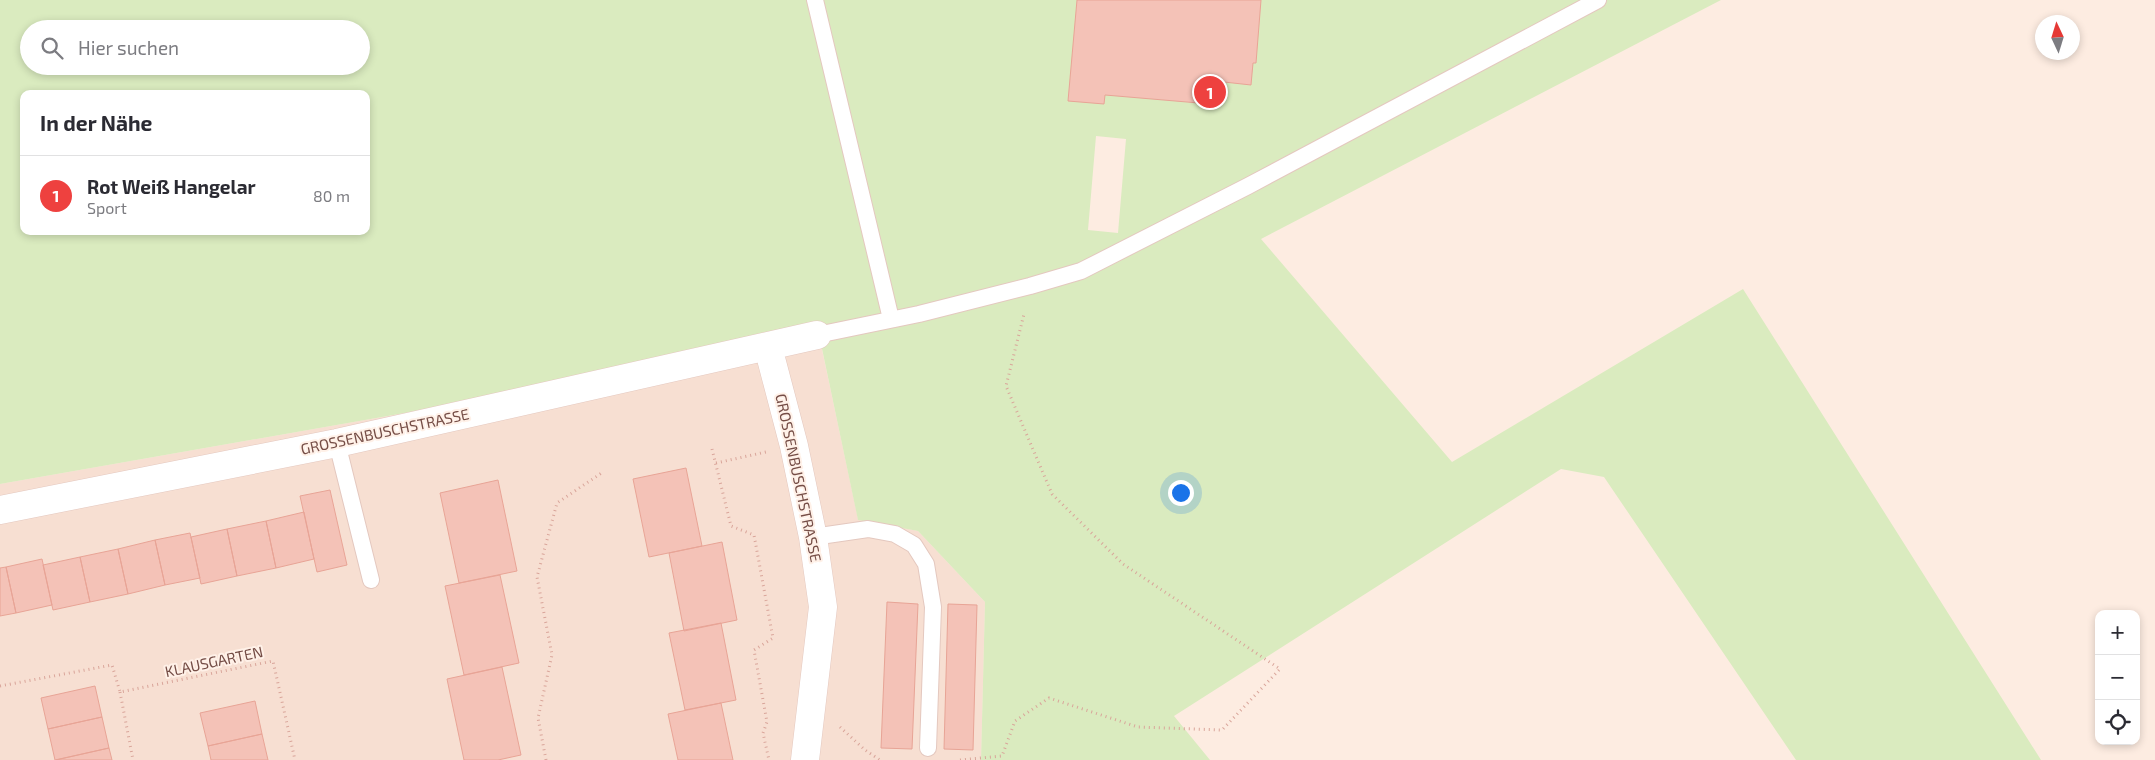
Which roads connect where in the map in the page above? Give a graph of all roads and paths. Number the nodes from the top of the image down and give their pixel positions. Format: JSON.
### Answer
{"nodes":[{"id":1,"x":815,"y":0,"type":"edge"},
{"id":2,"x":1598,"y":0,"type":"edge"},
{"id":3,"x":1030,"y":286,"type":"junction"},
{"id":4,"x":891,"y":319,"type":"junction"},
{"id":5,"x":817,"y":335,"type":"joint"},
{"id":6,"x":768,"y":347,"type":"junction"},
{"id":7,"x":337,"y":443,"type":"junction"},
{"id":8,"x":794,"y":446,"type":"junction"},
{"id":9,"x":712,"y":449,"type":"dead end"},
{"id":10,"x":716,"y":463,"type":"junction"},
{"id":11,"x":603,"y":472,"type":"dead end"},
{"id":12,"x":0,"y":510,"type":"edge"},
{"id":13,"x":813,"y":537,"type":"junction"},
{"id":14,"x":371,"y":580,"type":"dead end"},
{"id":15,"x":0,"y":686,"type":"edge"},
{"id":16,"x":120,"y":692,"type":"junction"},
{"id":17,"x":813,"y":704,"type":"junction"},
{"id":18,"x":928,"y":748,"type":"dead end"},
{"id":19,"x":133,"y":760,"type":"edge"},
{"id":20,"x":295,"y":760,"type":"edge"},
{"id":21,"x":546,"y":760,"type":"edge"},
{"id":22,"x":769,"y":760,"type":"edge"},
{"id":23,"x":805,"y":760,"type":"edge"},
{"id":24,"x":880,"y":760,"type":"edge"},
{"id":25,"x":960,"y":760,"type":"edge"}],
"edges":[{"from":1,"to":4,"type":"lane"},
{"from":2,"to":3,"type":"lane"},
{"from":3,"to":4,"type":"lane"},
{"from":3,"to":25,"type":"path"},
{"from":4,"to":5,"type":"lane"},
{"from":5,"to":6,"type":"street","name":"GROSSENBUSCHSTRASSE"},
{"from":6,"to":7,"type":"street","name":"GROSSENBUSCHSTRASSE"},
{"from":6,"to":8,"type":"street","name":"GROSSENBUSCHSTRASSE"},
{"from":7,"to":12,"type":"street","name":"GROSSENBUSCHSTRASSE"},
{"from":7,"to":14,"type":"lane"},
{"from":8,"to":10,"type":"path"},
{"from":8,"to":13,"type":"street","name":"GROSSENBUSCHSTRASSE"},
{"from":9,"to":10,"type":"path"},
{"from":10,"to":22,"type":"path"},
{"from":11,"to":21,"type":"path"},
{"from":13,"to":17,"type":"street","name":"GROSSENBUSCHSTRASSE"},
{"from":13,"to":18,"type":"lane"},
{"from":15,"to":16,"type":"path"},
{"from":16,"to":19,"type":"path"},
{"from":16,"to":20,"type":"path","name":"KLAUSGARTEN"},
{"from":17,"to":23,"type":"street","name":"GROSSENBUSCHSTRASSE"},
{"from":17,"to":24,"type":"path"}]}
